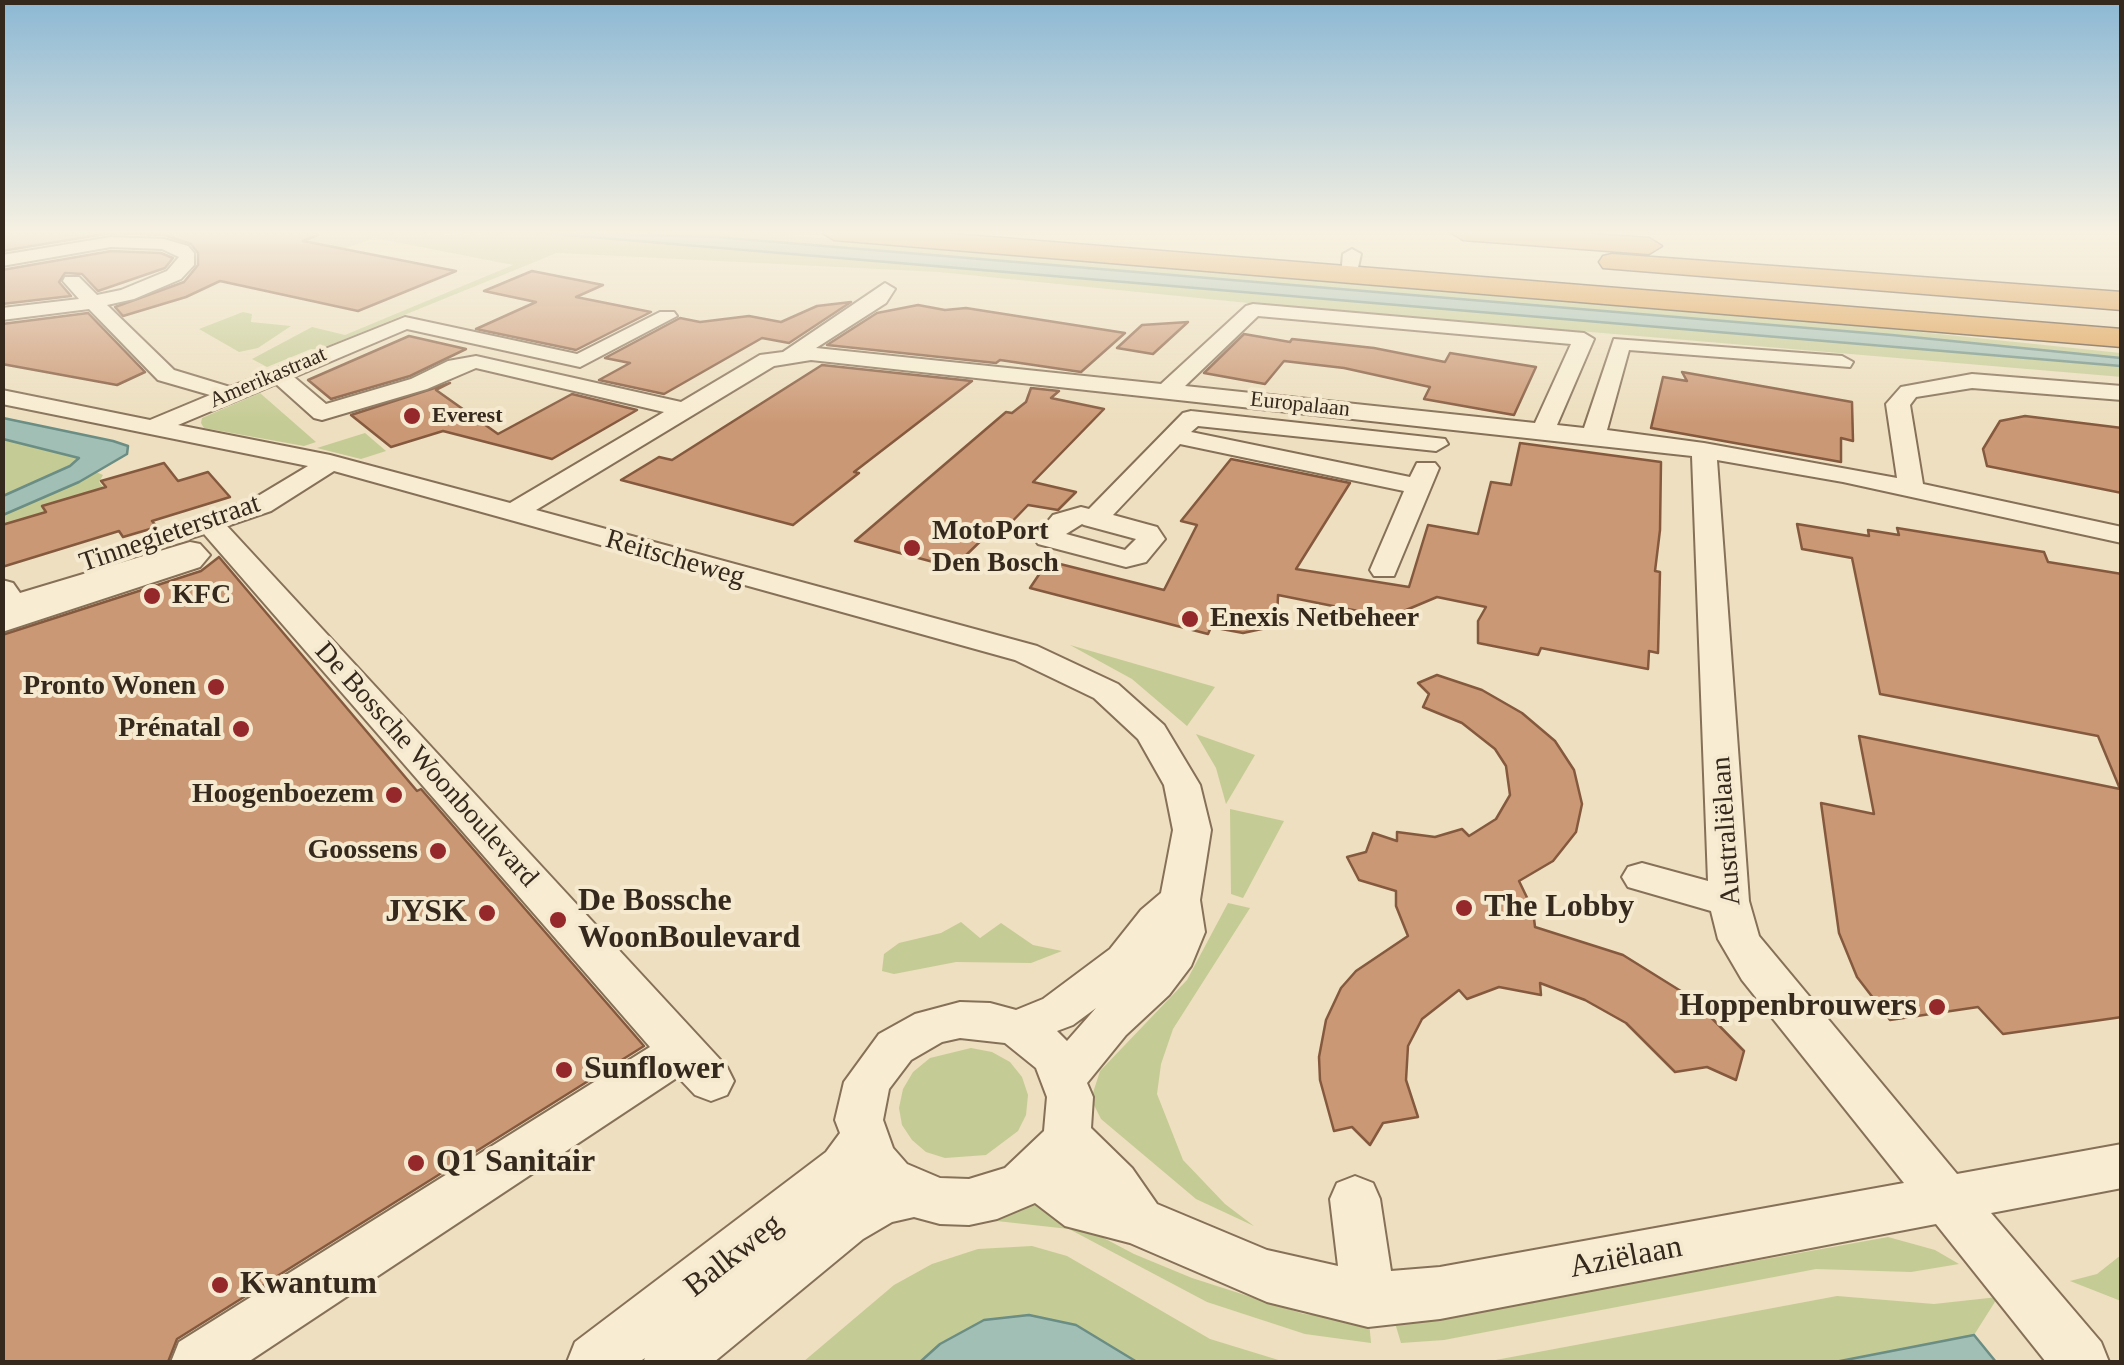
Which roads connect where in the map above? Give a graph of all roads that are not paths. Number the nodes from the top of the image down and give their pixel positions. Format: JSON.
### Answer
{"nodes":[{"id":1,"x":87,"y":296,"type":"edge"},
{"id":2,"x":118,"y":296,"type":"edge"},
{"id":3,"x":881,"y":296,"type":"edge"},
{"id":4,"x":1687,"y":296,"type":"edge"},
{"id":5,"x":1845,"y":296,"type":"edge"},
{"id":6,"x":2054,"y":296,"type":"edge"},
{"id":7,"x":2122,"y":302,"type":"edge"},
{"id":8,"x":94,"y":303,"type":"junction"},
{"id":9,"x":2,"y":314,"type":"edge"},
{"id":10,"x":2122,"y":314,"type":"edge"},
{"id":11,"x":667,"y":316,"type":"dead end"},
{"id":12,"x":2122,"y":338,"type":"edge"},
{"id":13,"x":790,"y":355,"type":"junction"},
{"id":14,"x":1842,"y":362,"type":"dead end"},
{"id":15,"x":278,"y":374,"type":"junction"},
{"id":16,"x":1167,"y":392,"type":"junction"},
{"id":17,"x":230,"y":394,"type":"junction"},
{"id":18,"x":2122,"y":394,"type":"edge"},
{"id":19,"x":2,"y":397,"type":"edge"},
{"id":20,"x":686,"y":410,"type":"junction"},
{"id":21,"x":1189,"y":416,"type":"junction"},
{"id":22,"x":153,"y":427,"type":"junction"},
{"id":23,"x":1543,"y":431,"type":"junction"},
{"id":24,"x":1441,"y":432,"type":"junction"},
{"id":25,"x":1592,"y":436,"type":"junction"},
{"id":26,"x":1704,"y":450,"type":"junction"},
{"id":27,"x":330,"y":463,"type":"junction"},
{"id":28,"x":1418,"y":486,"type":"junction"},
{"id":29,"x":1912,"y":489,"type":"junction"},
{"id":30,"x":512,"y":513,"type":"junction"},
{"id":31,"x":1094,"y":519,"type":"dead end"},
{"id":32,"x":210,"y":524,"type":"junction"},
{"id":33,"x":2122,"y":535,"type":"edge"},
{"id":34,"x":1384,"y":570,"type":"dead end"},
{"id":35,"x":3,"y":589,"type":"edge"},
{"id":36,"x":2,"y":623,"type":"edge"},
{"id":37,"x":1642,"y":876,"type":"dead end"},
{"id":38,"x":1180,"y":900,"type":"junction"},
{"id":39,"x":1728,"y":901,"type":"junction"},
{"id":40,"x":1018,"y":1029,"type":"junction"},
{"id":41,"x":1065,"y":1076,"type":"junction"},
{"id":42,"x":1068,"y":1136,"type":"junction"},
{"id":43,"x":862,"y":1139,"type":"junction"},
{"id":44,"x":2122,"y":1166,"type":"edge"},
{"id":45,"x":1036,"y":1174,"type":"junction"},
{"id":46,"x":914,"y":1194,"type":"junction"},
{"id":47,"x":1946,"y":1198,"type":"junction"},
{"id":48,"x":1356,"y":1199,"type":"dead end"},
{"id":49,"x":1139,"y":1222,"type":"junction"},
{"id":50,"x":1368,"y":1300,"type":"junction"},
{"id":51,"x":199,"y":1362,"type":"edge"},
{"id":52,"x":595,"y":1362,"type":"edge"},
{"id":53,"x":671,"y":1362,"type":"edge"},
{"id":54,"x":2081,"y":1362,"type":"edge"}],
"edges":[{"from":1,"to":8,"type":"street"},
{"from":2,"to":8,"type":"street"},
{"from":3,"to":13,"type":"street"},
{"from":4,"to":12,"type":"highway"},
{"from":5,"to":10,"type":"highway"},
{"from":6,"to":7,"type":"highway"},
{"from":8,"to":9,"type":"street"},
{"from":8,"to":17,"type":"street"},
{"from":11,"to":15,"type":"street","name":"Amerikastraat"},
{"from":13,"to":16,"type":"street"},
{"from":13,"to":20,"type":"street"},
{"from":14,"to":25,"type":"street"},
{"from":15,"to":17,"type":"street","name":"Amerikastraat"},
{"from":15,"to":20,"type":"street","name":"Amerikastraat"},
{"from":16,"to":21,"type":"street"},
{"from":16,"to":23,"type":"street"},
{"from":17,"to":22,"type":"street","name":"Amerikastraat"},
{"from":18,"to":29,"type":"street"},
{"from":19,"to":22,"type":"street","name":"Reitscheweg"},
{"from":20,"to":30,"type":"street"},
{"from":21,"to":24,"type":"street"},
{"from":21,"to":28,"type":"street"},
{"from":21,"to":31,"type":"street"},
{"from":22,"to":27,"type":"street","name":"Reitscheweg"},
{"from":23,"to":24,"type":"street"},
{"from":23,"to":25,"type":"street"},
{"from":24,"to":28,"type":"street"},
{"from":25,"to":26,"type":"street"},
{"from":26,"to":29,"type":"street"},
{"from":26,"to":39,"type":"street","name":"Australiëlaan"},
{"from":27,"to":30,"type":"street","name":"Reitscheweg"},
{"from":27,"to":32,"type":"street","name":"Tinnegieterstraat"},
{"from":28,"to":34,"type":"street"},
{"from":29,"to":33,"type":"street"},
{"from":30,"to":38,"type":"street","name":"Reitscheweg"},
{"from":32,"to":35,"type":"street","name":"Tinnegieterstraat"},
{"from":32,"to":51,"type":"street","name":"De Bossche Woonboulevard"},
{"from":35,"to":36,"type":"street"},
{"from":37,"to":39,"type":"street"},
{"from":38,"to":40,"type":"street"},
{"from":38,"to":41,"type":"street","name":"Reitscheweg"},
{"from":39,"to":47,"type":"street","name":"Australiëlaan"},
{"from":40,"to":41,"type":"street"},
{"from":40,"to":43,"type":"street"},
{"from":41,"to":42,"type":"street"},
{"from":42,"to":45,"type":"street"},
{"from":42,"to":49,"type":"street","name":"Aziëlaan"},
{"from":43,"to":46,"type":"street"},
{"from":43,"to":52,"type":"street","name":"Balkweg"},
{"from":44,"to":47,"type":"street","name":"Aziëlaan"},
{"from":45,"to":46,"type":"street"},
{"from":45,"to":49,"type":"street","name":"Aziëlaan"},
{"from":46,"to":53,"type":"street","name":"Balkweg"},
{"from":47,"to":50,"type":"street","name":"Aziëlaan"},
{"from":47,"to":54,"type":"street","name":"Australiëlaan"},
{"from":48,"to":50,"type":"street"},
{"from":49,"to":50,"type":"street","name":"Aziëlaan"}]}
